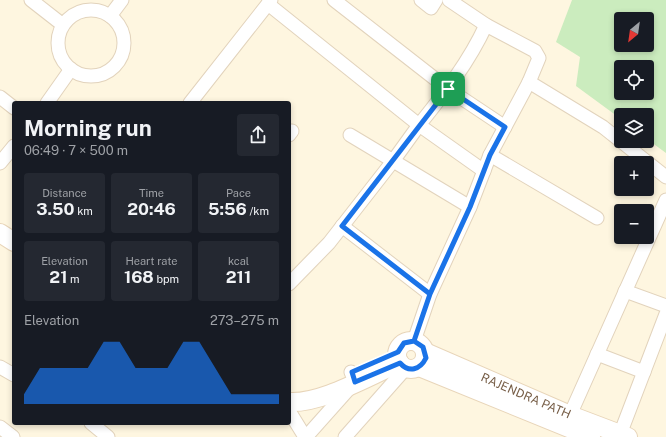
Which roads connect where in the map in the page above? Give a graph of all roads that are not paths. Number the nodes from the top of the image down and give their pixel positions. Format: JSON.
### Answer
{"nodes":[{"id":1,"x":31,"y":0,"type":"edge"},
{"id":2,"x":122,"y":0,"type":"edge"},
{"id":3,"x":334,"y":0,"type":"edge"},
{"id":4,"x":421,"y":0,"type":"edge"},
{"id":5,"x":436,"y":0,"type":"edge"},
{"id":6,"x":449,"y":0,"type":"edge"},
{"id":7,"x":269,"y":2,"type":"edge"},
{"id":8,"x":110,"y":16,"type":"junction"},
{"id":9,"x":63,"y":25,"type":"junction"},
{"id":10,"x":486,"y":26,"type":"junction"},
{"id":11,"x":71,"y":69,"type":"junction"},
{"id":12,"x":529,"y":82,"type":"junction"},
{"id":13,"x":448,"y":89,"type":"junction"},
{"id":14,"x":0,"y":97,"type":"edge"},
{"id":15,"x":48,"y":101,"type":"edge"},
{"id":16,"x":192,"y":101,"type":"edge"},
{"id":17,"x":12,"y":106,"type":"edge"},
{"id":18,"x":419,"y":125,"type":"junction"},
{"id":19,"x":505,"y":127,"type":"junction"},
{"id":20,"x":350,"y":135,"type":"dead end"},
{"id":21,"x":12,"y":148,"type":"edge"},
{"id":22,"x":490,"y":155,"type":"junction"},
{"id":23,"x":393,"y":161,"type":"junction"},
{"id":24,"x":0,"y":163,"type":"edge"},
{"id":25,"x":484,"y":171,"type":"junction"},
{"id":26,"x":666,"y":178,"type":"edge"},
{"id":27,"x":666,"y":200,"type":"edge"},
{"id":28,"x":470,"y":207,"type":"junction"},
{"id":29,"x":597,"y":218,"type":"dead end"},
{"id":30,"x":0,"y":221,"type":"edge"},
{"id":31,"x":661,"y":224,"type":"edge"},
{"id":32,"x":342,"y":226,"type":"junction"},
{"id":33,"x":12,"y":228,"type":"edge"},
{"id":34,"x":0,"y":233,"type":"edge"},
{"id":35,"x":12,"y":241,"type":"edge"},
{"id":36,"x":291,"y":282,"type":"edge"},
{"id":37,"x":625,"y":291,"type":"junction"},
{"id":38,"x":430,"y":294,"type":"junction"},
{"id":39,"x":666,"y":306,"type":"edge"},
{"id":40,"x":666,"y":314,"type":"edge"},
{"id":41,"x":597,"y":354,"type":"junction"},
{"id":42,"x":410,"y":357,"type":"junction"},
{"id":43,"x":0,"y":367,"type":"edge"},
{"id":44,"x":644,"y":372,"type":"junction"},
{"id":45,"x":12,"y":374,"type":"edge"},
{"id":46,"x":353,"y":377,"type":"junction"},
{"id":47,"x":291,"y":391,"type":"edge"},
{"id":48,"x":291,"y":402,"type":"edge"},
{"id":49,"x":291,"y":414,"type":"edge"},
{"id":50,"x":570,"y":415,"type":"junction"},
{"id":51,"x":93,"y":425,"type":"edge"},
{"id":52,"x":0,"y":427,"type":"edge"},
{"id":53,"x":623,"y":436,"type":"edge"},
{"id":54,"x":13,"y":437,"type":"edge"},
{"id":55,"x":108,"y":437,"type":"edge"},
{"id":56,"x":306,"y":437,"type":"edge"},
{"id":57,"x":345,"y":437,"type":"edge"},
{"id":58,"x":591,"y":437,"type":"edge"}],
"edges":[{"from":1,"to":9,"type":"street"},
{"from":2,"to":8,"type":"street"},
{"from":3,"to":13,"type":"street"},
{"from":4,"to":5,"type":"street"},
{"from":6,"to":10,"type":"street"},
{"from":7,"to":16,"type":"street"},
{"from":7,"to":18,"type":"street"},
{"from":8,"to":9,"type":"street"},
{"from":8,"to":11,"type":"street"},
{"from":9,"to":11,"type":"street"},
{"from":10,"to":12,"type":"street"},
{"from":10,"to":13,"type":"street"},
{"from":11,"to":15,"type":"street"},
{"from":12,"to":19,"type":"street"},
{"from":12,"to":26,"type":"street"},
{"from":13,"to":18,"type":"street"},
{"from":13,"to":19,"type":"street"},
{"from":14,"to":17,"type":"street"},
{"from":18,"to":23,"type":"street"},
{"from":18,"to":25,"type":"street"},
{"from":19,"to":22,"type":"street"},
{"from":20,"to":23,"type":"street"},
{"from":21,"to":24,"type":"street"},
{"from":22,"to":25,"type":"street"},
{"from":22,"to":29,"type":"street"},
{"from":23,"to":28,"type":"street"},
{"from":23,"to":32,"type":"street"},
{"from":25,"to":28,"type":"street"},
{"from":27,"to":31,"type":"street"},
{"from":28,"to":38,"type":"street"},
{"from":30,"to":33,"type":"main road"},
{"from":31,"to":37,"type":"street"},
{"from":32,"to":36,"type":"street"},
{"from":32,"to":38,"type":"street"},
{"from":34,"to":35,"type":"main road"},
{"from":37,"to":39,"type":"street"},
{"from":37,"to":41,"type":"street"},
{"from":38,"to":42,"type":"street"},
{"from":40,"to":44,"type":"street"},
{"from":41,"to":44,"type":"street"},
{"from":41,"to":50,"type":"street"},
{"from":42,"to":46,"type":"main road"},
{"from":42,"to":50,"type":"main road","name":"RAJENDRA PATH"},
{"from":42,"to":57,"type":"street"},
{"from":42,"to":58,"type":"main road","name":"RAJENDRA PATH"},
{"from":43,"to":45,"type":"street"},
{"from":44,"to":53,"type":"street"},
{"from":46,"to":47,"type":"main road"},
{"from":46,"to":48,"type":"main road"},
{"from":46,"to":56,"type":"street"},
{"from":49,"to":56,"type":"street"},
{"from":50,"to":53,"type":"main road","name":"RAJENDRA PATH"},
{"from":51,"to":55,"type":"street"},
{"from":52,"to":54,"type":"street"}]}
